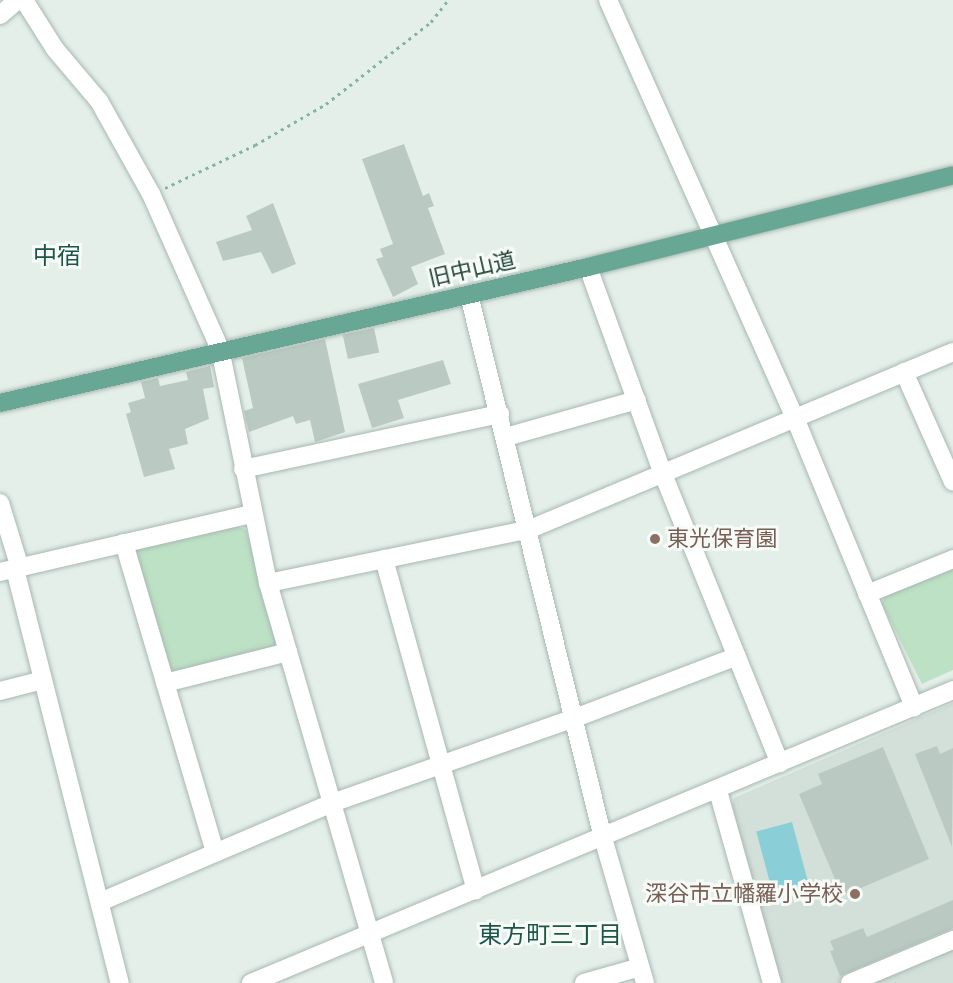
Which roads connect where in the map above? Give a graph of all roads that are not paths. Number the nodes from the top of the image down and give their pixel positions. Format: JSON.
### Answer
{"nodes":[{"id":1,"x":18,"y":0,"type":"edge"},
{"id":2,"x":24,"y":0,"type":"edge"},
{"id":3,"x":608,"y":0,"type":"edge"},
{"id":4,"x":0,"y":15,"type":"edge"},
{"id":5,"x":953,"y":174,"type":"edge"},
{"id":6,"x":715,"y":236,"type":"junction"},
{"id":7,"x":588,"y":267,"type":"junction"},
{"id":8,"x":469,"y":295,"type":"junction"},
{"id":9,"x":220,"y":349,"type":"junction"},
{"id":10,"x":953,"y":352,"type":"edge"},
{"id":11,"x":904,"y":372,"type":"junction"},
{"id":12,"x":637,"y":400,"type":"junction"},
{"id":13,"x":0,"y":403,"type":"edge"},
{"id":14,"x":500,"y":414,"type":"junction"},
{"id":15,"x":795,"y":418,"type":"junction"},
{"id":16,"x":506,"y":437,"type":"junction"},
{"id":17,"x":243,"y":469,"type":"junction"},
{"id":18,"x":663,"y":474,"type":"junction"},
{"id":19,"x":953,"y":482,"type":"edge"},
{"id":20,"x":0,"y":503,"type":"edge"},
{"id":21,"x":251,"y":514,"type":"junction"},
{"id":22,"x":530,"y":529,"type":"junction"},
{"id":23,"x":124,"y":543,"type":"junction"},
{"id":24,"x":384,"y":559,"type":"junction"},
{"id":25,"x":953,"y":559,"type":"edge"},
{"id":26,"x":12,"y":570,"type":"edge"},
{"id":27,"x":268,"y":583,"type":"junction"},
{"id":28,"x":867,"y":594,"type":"junction"},
{"id":29,"x":288,"y":652,"type":"junction"},
{"id":30,"x":737,"y":656,"type":"junction"},
{"id":31,"x":43,"y":680,"type":"junction"},
{"id":32,"x":165,"y":683,"type":"junction"},
{"id":33,"x":953,"y":690,"type":"edge"},
{"id":34,"x":0,"y":691,"type":"edge"},
{"id":35,"x":914,"y":707,"type":"junction"},
{"id":36,"x":575,"y":718,"type":"junction"},
{"id":37,"x":780,"y":763,"type":"junction"},
{"id":38,"x":439,"y":766,"type":"junction"},
{"id":39,"x":718,"y":791,"type":"junction"},
{"id":40,"x":332,"y":803,"type":"junction"},
{"id":41,"x":603,"y":837,"type":"junction"},
{"id":42,"x":215,"y":853,"type":"junction"},
{"id":43,"x":476,"y":890,"type":"junction"},
{"id":44,"x":99,"y":902,"type":"junction"},
{"id":45,"x":370,"y":934,"type":"junction"},
{"id":46,"x":953,"y":940,"type":"edge"},
{"id":47,"x":643,"y":975,"type":"edge"},
{"id":48,"x":120,"y":983,"type":"edge"},
{"id":49,"x":251,"y":983,"type":"edge"},
{"id":50,"x":384,"y":983,"type":"edge"},
{"id":51,"x":584,"y":983,"type":"edge"},
{"id":52,"x":772,"y":983,"type":"edge"},
{"id":53,"x":850,"y":983,"type":"edge"}],
"edges":[{"from":1,"to":4,"type":"street"},
{"from":2,"to":9,"type":"street"},
{"from":3,"to":6,"type":"street"},
{"from":5,"to":6,"type":"main road","name":"旧中山道"},
{"from":6,"to":7,"type":"main road","name":"旧中山道"},
{"from":6,"to":15,"type":"street"},
{"from":7,"to":8,"type":"main road","name":"旧中山道"},
{"from":7,"to":12,"type":"street"},
{"from":8,"to":9,"type":"main road","name":"旧中山道"},
{"from":8,"to":14,"type":"street"},
{"from":9,"to":13,"type":"main road","name":"旧中山道"},
{"from":9,"to":17,"type":"street"},
{"from":10,"to":11,"type":"street"},
{"from":11,"to":15,"type":"street"},
{"from":11,"to":19,"type":"street"},
{"from":12,"to":16,"type":"street"},
{"from":12,"to":18,"type":"street"},
{"from":14,"to":16,"type":"street"},
{"from":14,"to":17,"type":"street"},
{"from":15,"to":18,"type":"street"},
{"from":15,"to":28,"type":"street"},
{"from":16,"to":22,"type":"street"},
{"from":17,"to":21,"type":"street"},
{"from":18,"to":22,"type":"street"},
{"from":18,"to":30,"type":"street"},
{"from":20,"to":26,"type":"street"},
{"from":21,"to":23,"type":"street"},
{"from":21,"to":27,"type":"street"},
{"from":22,"to":24,"type":"street"},
{"from":22,"to":36,"type":"street"},
{"from":23,"to":26,"type":"street"},
{"from":23,"to":32,"type":"street"},
{"from":24,"to":27,"type":"street"},
{"from":24,"to":38,"type":"street"},
{"from":25,"to":28,"type":"street"},
{"from":26,"to":31,"type":"street"},
{"from":27,"to":29,"type":"street"},
{"from":28,"to":35,"type":"street"},
{"from":29,"to":32,"type":"street"},
{"from":29,"to":40,"type":"street"},
{"from":30,"to":36,"type":"street"},
{"from":30,"to":37,"type":"street"},
{"from":31,"to":34,"type":"street"},
{"from":31,"to":44,"type":"street"},
{"from":32,"to":42,"type":"street"},
{"from":33,"to":35,"type":"street"},
{"from":35,"to":37,"type":"street"},
{"from":36,"to":38,"type":"street"},
{"from":36,"to":41,"type":"street"},
{"from":37,"to":39,"type":"street"},
{"from":38,"to":40,"type":"street"},
{"from":38,"to":43,"type":"street"},
{"from":39,"to":41,"type":"street"},
{"from":39,"to":52,"type":"street"},
{"from":40,"to":42,"type":"street"},
{"from":40,"to":45,"type":"street"},
{"from":41,"to":43,"type":"street"},
{"from":41,"to":47,"type":"street"},
{"from":42,"to":44,"type":"street"},
{"from":43,"to":45,"type":"street"},
{"from":44,"to":48,"type":"street"},
{"from":45,"to":49,"type":"street"},
{"from":45,"to":50,"type":"street"},
{"from":46,"to":53,"type":"street"},
{"from":47,"to":51,"type":"street"}]}
